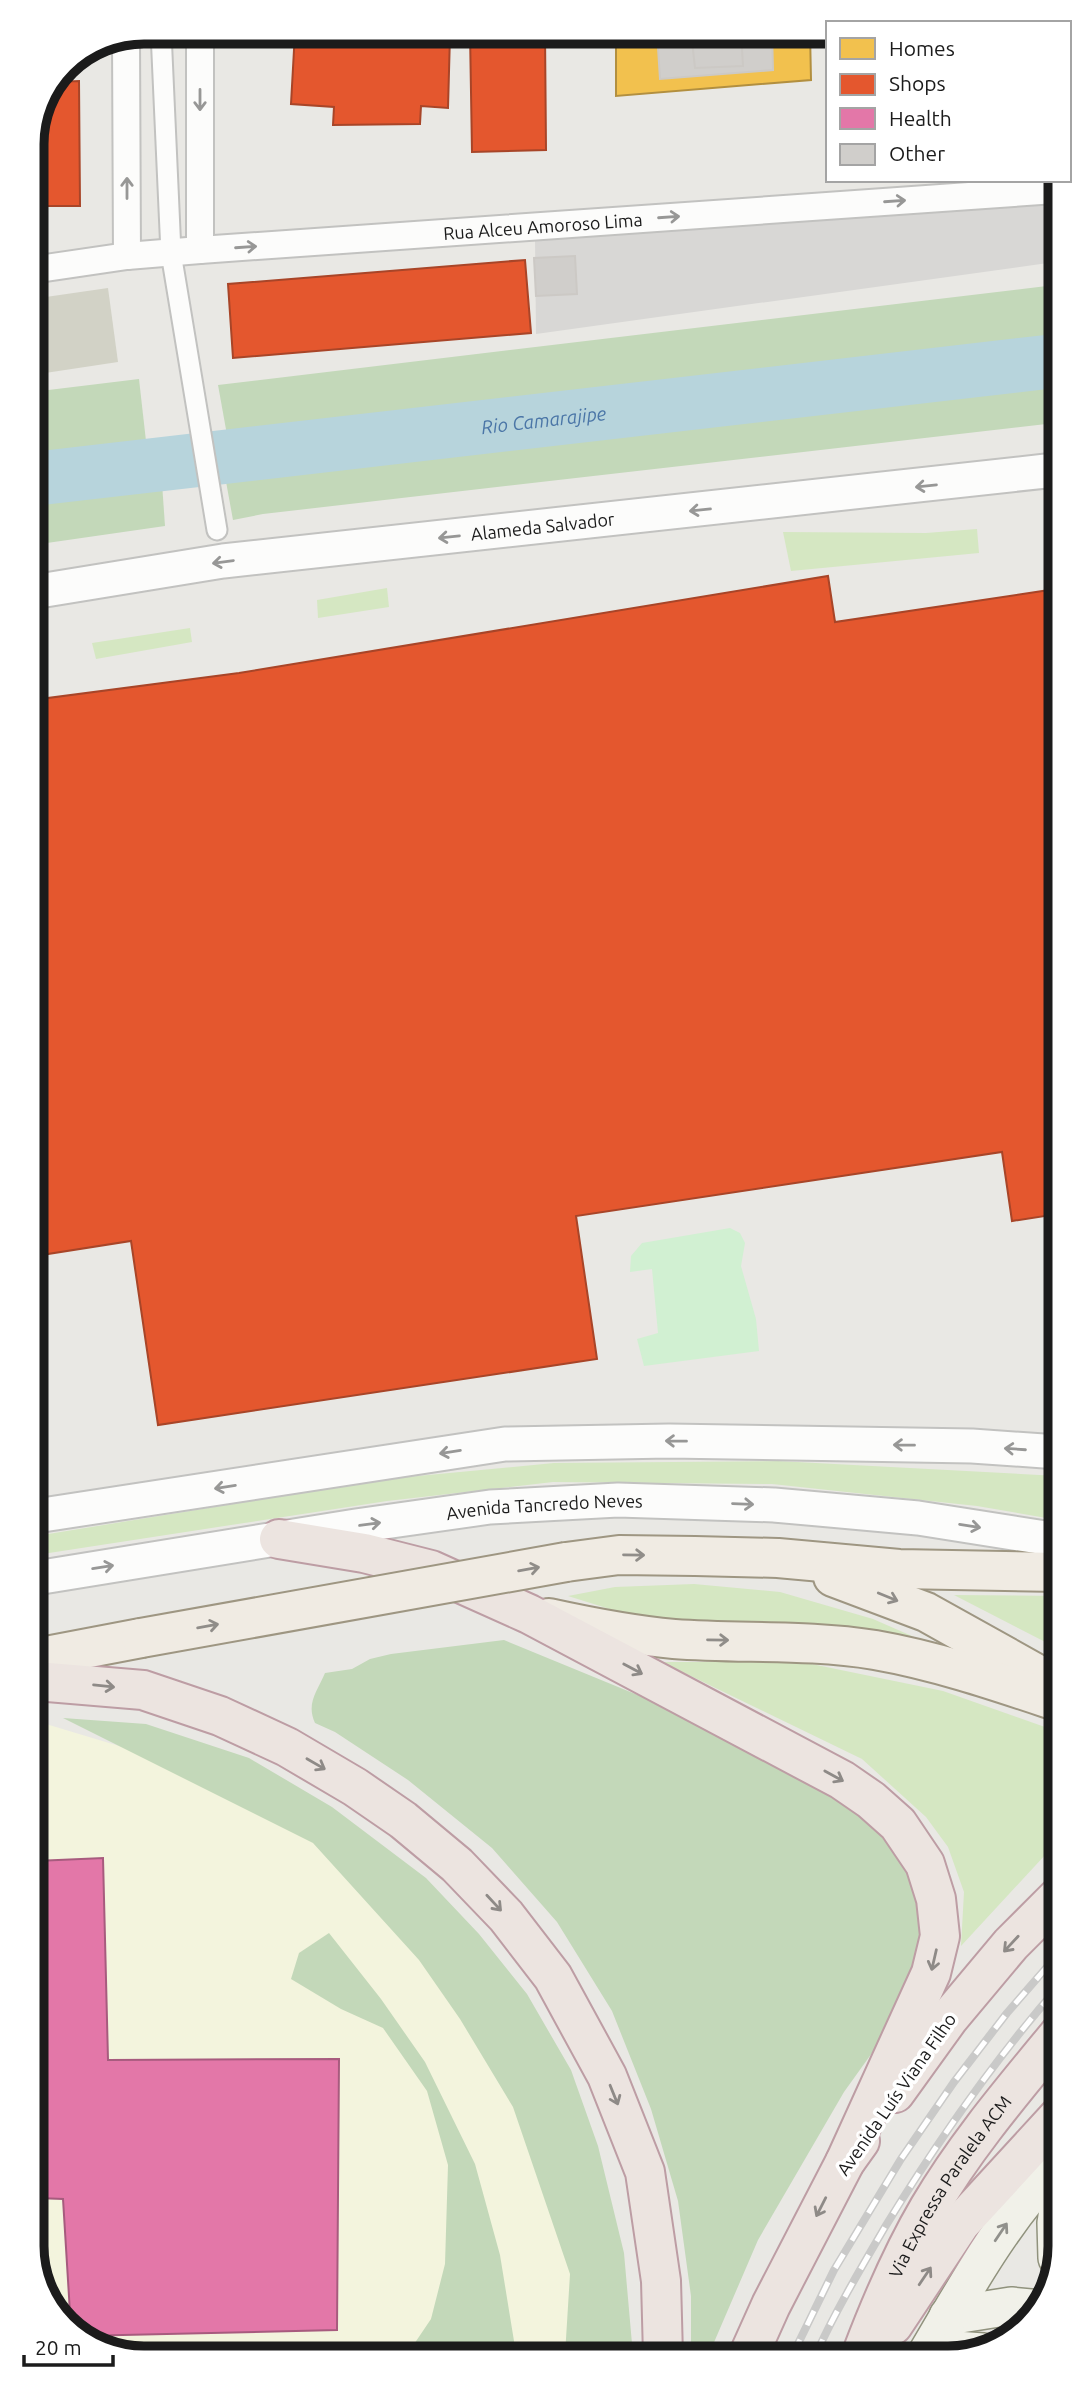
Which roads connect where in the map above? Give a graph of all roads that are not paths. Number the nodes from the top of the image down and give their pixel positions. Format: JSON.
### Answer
{"nodes":[{"id":1,"x":162,"y":44,"type":"edge"},
{"id":2,"x":200,"y":44,"type":"edge"},
{"id":3,"x":126,"y":46,"type":"edge"},
{"id":4,"x":1048,"y":190,"type":"edge"},
{"id":5,"x":200,"y":250,"type":"junction"},
{"id":6,"x":171,"y":253,"type":"junction"},
{"id":7,"x":127,"y":257,"type":"junction"},
{"id":8,"x":44,"y":268,"type":"edge"},
{"id":9,"x":1048,"y":471,"type":"edge"},
{"id":10,"x":217,"y":530,"type":"dead end"},
{"id":11,"x":44,"y":590,"type":"edge"},
{"id":12,"x":1048,"y":1451,"type":"edge"},
{"id":13,"x":44,"y":1515,"type":"edge"},
{"id":14,"x":279,"y":1539,"type":"junction"},
{"id":15,"x":1048,"y":1539,"type":"edge"},
{"id":16,"x":778,"y":1558,"type":"junction"},
{"id":17,"x":1048,"y":1572,"type":"edge"},
{"id":18,"x":44,"y":1577,"type":"edge"},
{"id":19,"x":529,"y":1614,"type":"junction"},
{"id":20,"x":44,"y":1656,"type":"edge"},
{"id":21,"x":1048,"y":1680,"type":"edge"},
{"id":22,"x":44,"y":1682,"type":"edge"},
{"id":23,"x":1048,"y":1698,"type":"edge"},
{"id":24,"x":1048,"y":1907,"type":"edge"},
{"id":25,"x":1048,"y":2048,"type":"edge"},
{"id":26,"x":1048,"y":2128,"type":"edge"},
{"id":27,"x":845,"y":2162,"type":"junction"},
{"id":28,"x":1048,"y":2173,"type":"edge"},
{"id":29,"x":1027,"y":2307,"type":"edge"},
{"id":30,"x":948,"y":2316,"type":"junction"},
{"id":31,"x":663,"y":2346,"type":"edge"},
{"id":32,"x":753,"y":2346,"type":"edge"},
{"id":33,"x":865,"y":2346,"type":"edge"},
{"id":34,"x":879,"y":2346,"type":"edge"},
{"id":35,"x":931,"y":2346,"type":"edge"}],
"edges":[{"from":1,"to":6,"type":"street"},
{"from":2,"to":5,"type":"street","one_way":true},
{"from":7,"to":3,"type":"street","one_way":true},
{"from":5,"to":4,"type":"street","name":"Rua Alceu Amoroso Lima","one_way":true},
{"from":5,"to":6,"type":"street","name":"Rua Alceu Amoroso Lima"},
{"from":6,"to":7,"type":"street","name":"Rua Alceu Amoroso Lima"},
{"from":6,"to":10,"type":"street"},
{"from":7,"to":8,"type":"street","name":"Rua Alceu Amoroso Lima"},
{"from":9,"to":11,"type":"street","name":"Alameda Salvador","one_way":true},
{"from":12,"to":13,"type":"street","one_way":true},
{"from":14,"to":15,"type":"street","name":"Avenida Tancredo Neves","one_way":true},
{"from":18,"to":14,"type":"street","name":"Avenida Tancredo Neves","one_way":true},
{"from":14,"to":19,"type":"highway"},
{"from":16,"to":17,"type":"main road"},
{"from":20,"to":16,"type":"main road","one_way":true,"bridge":true},
{"from":16,"to":21,"type":"main road","one_way":true},
{"from":19,"to":23,"type":"main road","one_way":true},
{"from":19,"to":27,"type":"highway","one_way":true},
{"from":22,"to":31,"type":"highway","one_way":true},
{"from":24,"to":27,"type":"highway","name":"Avenida Luís Viana Filho","one_way":true},
{"from":25,"to":33,"type":"highway","name":"Via Expressa Paralela ACM"},
{"from":34,"to":26,"type":"highway","one_way":true},
{"from":27,"to":32,"type":"highway","name":"Avenida Luís Viana Filho","one_way":true},
{"from":30,"to":28,"type":"main road","one_way":true},
{"from":29,"to":30,"type":"main road"},
{"from":30,"to":35,"type":"main road"}]}
